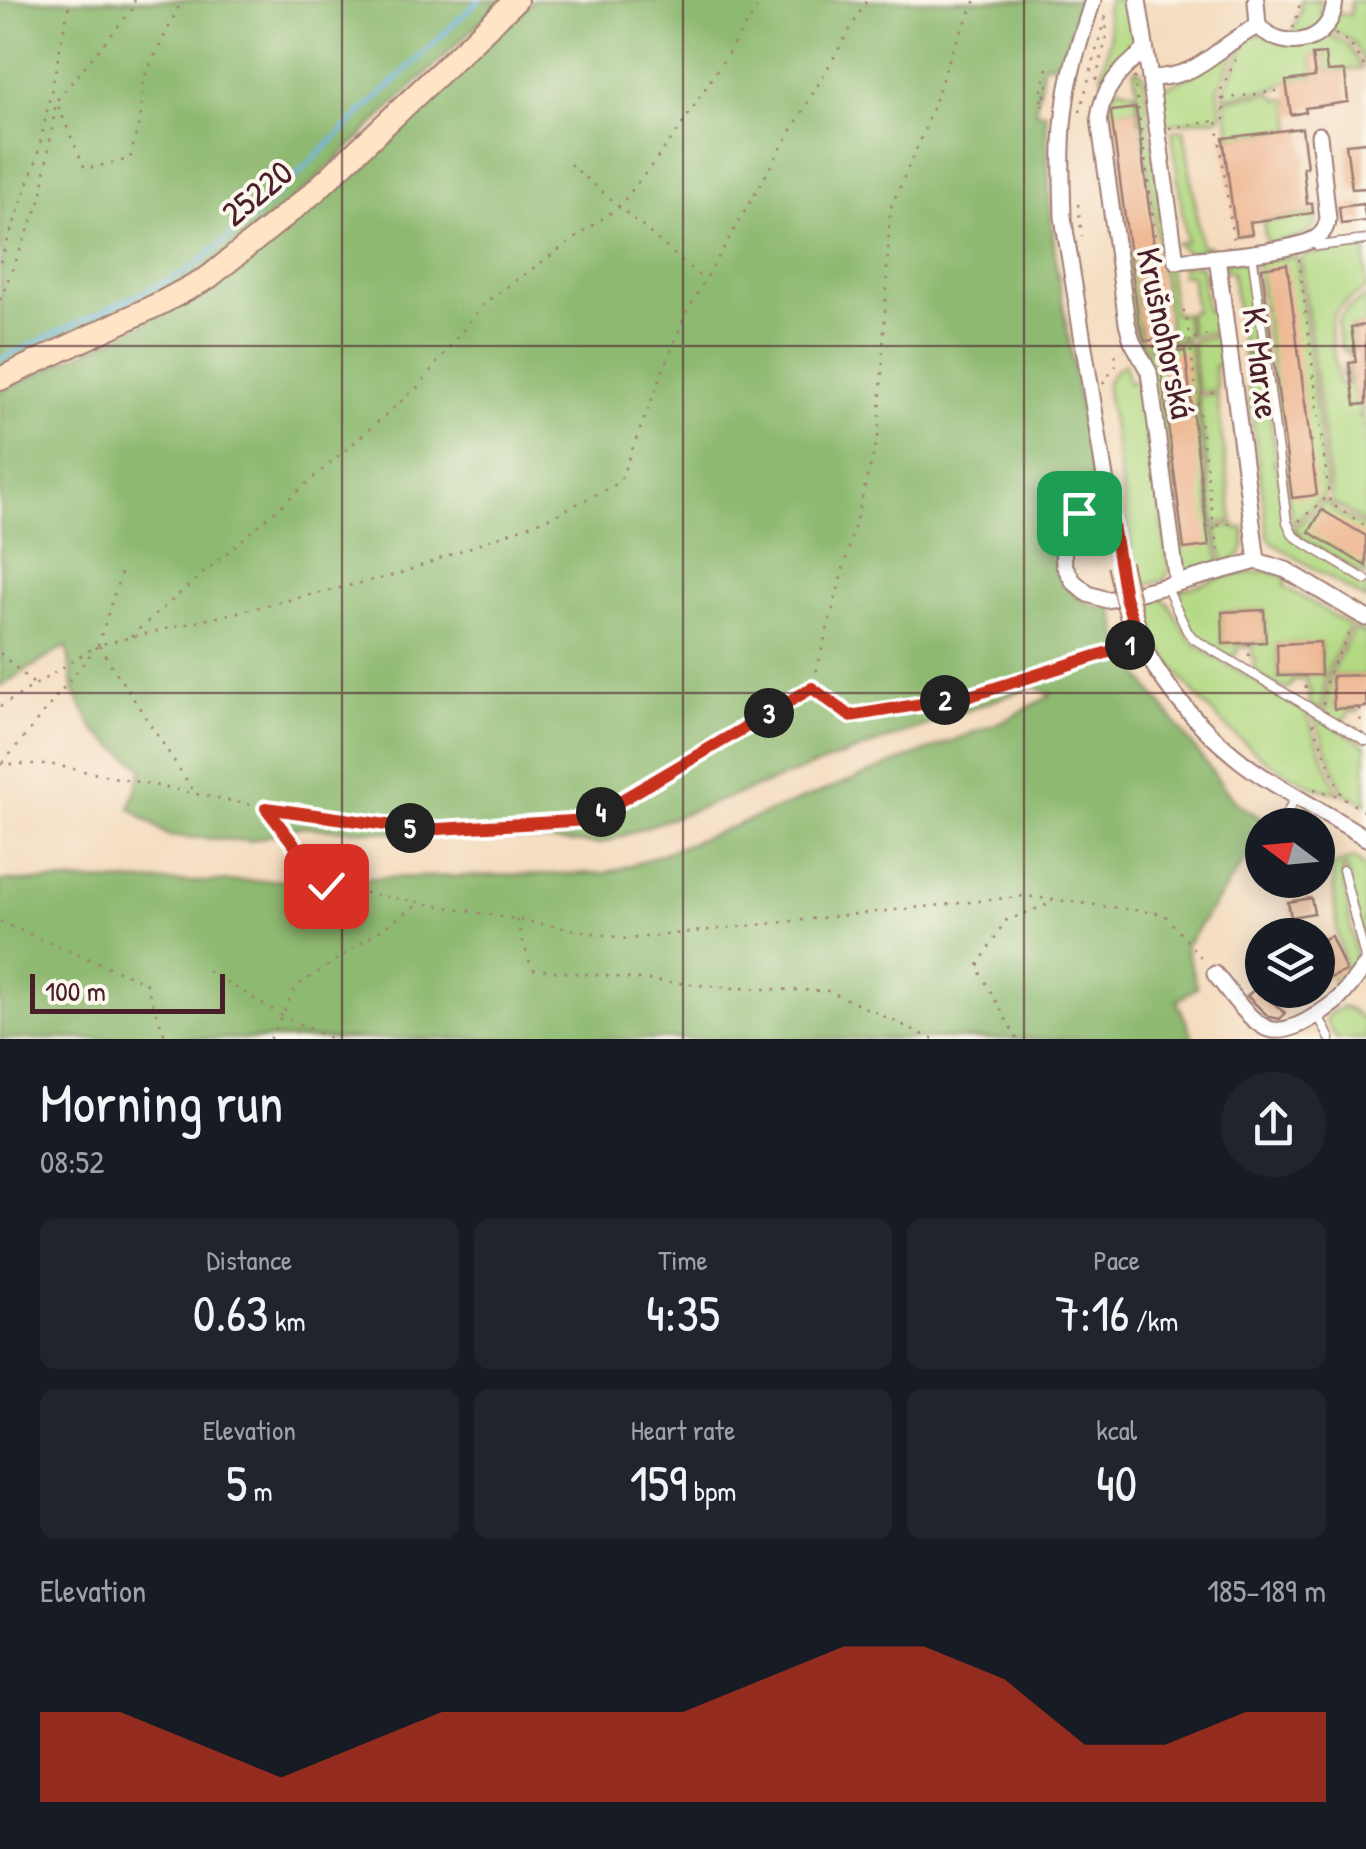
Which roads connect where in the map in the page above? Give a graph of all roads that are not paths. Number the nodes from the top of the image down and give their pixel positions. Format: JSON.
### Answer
{"nodes":[{"id":1,"x":516,"y":0,"type":"edge"},
{"id":2,"x":1093,"y":0,"type":"edge"},
{"id":3,"x":1138,"y":0,"type":"edge"},
{"id":4,"x":1256,"y":0,"type":"edge"},
{"id":5,"x":1336,"y":0,"type":"edge"},
{"id":6,"x":1253,"y":28,"type":"junction"},
{"id":7,"x":1138,"y":56,"type":"junction"},
{"id":8,"x":1150,"y":78,"type":"junction"},
{"id":9,"x":1318,"y":135,"type":"dead end"},
{"id":10,"x":1312,"y":240,"type":"junction"},
{"id":11,"x":1366,"y":240,"type":"edge"},
{"id":12,"x":1252,"y":252,"type":"junction"},
{"id":13,"x":1217,"y":257,"type":"junction"},
{"id":14,"x":0,"y":379,"type":"edge"},
{"id":15,"x":1108,"y":495,"type":"junction"},
{"id":16,"x":1257,"y":561,"type":"junction"},
{"id":17,"x":1119,"y":564,"type":"joint"},
{"id":18,"x":1366,"y":580,"type":"edge"},
{"id":19,"x":1171,"y":585,"type":"junction"},
{"id":20,"x":1363,"y":616,"type":"edge"},
{"id":21,"x":1137,"y":635,"type":"joint"},
{"id":22,"x":1364,"y":739,"type":"edge"},
{"id":23,"x":1299,"y":791,"type":"junction"},
{"id":24,"x":1290,"y":808,"type":"edge"},
{"id":25,"x":1366,"y":838,"type":"edge"},
{"id":26,"x":1343,"y":870,"type":"dead end"},
{"id":27,"x":1366,"y":963,"type":"edge"},
{"id":28,"x":1215,"y":974,"type":"road end"},
{"id":29,"x":1322,"y":1011,"type":"junction"},
{"id":30,"x":1330,"y":1039,"type":"edge"}],
"edges":[{"from":1,"to":14,"type":"street","name":"25220"},
{"from":2,"to":15,"type":"street"},
{"from":3,"to":7,"type":"street"},
{"from":4,"to":6,"type":"street"},
{"from":5,"to":6,"type":"street"},
{"from":6,"to":8,"type":"street"},
{"from":7,"to":8,"type":"street"},
{"from":7,"to":19,"type":"street","name":"Krušnohorská"},
{"from":8,"to":13,"type":"street"},
{"from":9,"to":10,"type":"street"},
{"from":10,"to":11,"type":"lane"},
{"from":10,"to":12,"type":"street"},
{"from":12,"to":13,"type":"street"},
{"from":12,"to":18,"type":"lane"},
{"from":13,"to":16,"type":"street","name":"K. Marxe"},
{"from":15,"to":17,"type":"street"},
{"from":15,"to":19,"type":"street"},
{"from":16,"to":19,"type":"street"},
{"from":16,"to":20,"type":"street"},
{"from":17,"to":21,"type":"street","bridge":true},
{"from":19,"to":22,"type":"lane","name":"Krušnohorská"},
{"from":21,"to":23,"type":"street"},
{"from":23,"to":24,"type":"lane"},
{"from":23,"to":25,"type":"street"},
{"from":26,"to":27,"type":"lane"},
{"from":27,"to":29,"type":"street"},
{"from":28,"to":29,"type":"street"},
{"from":29,"to":30,"type":"lane"}]}
